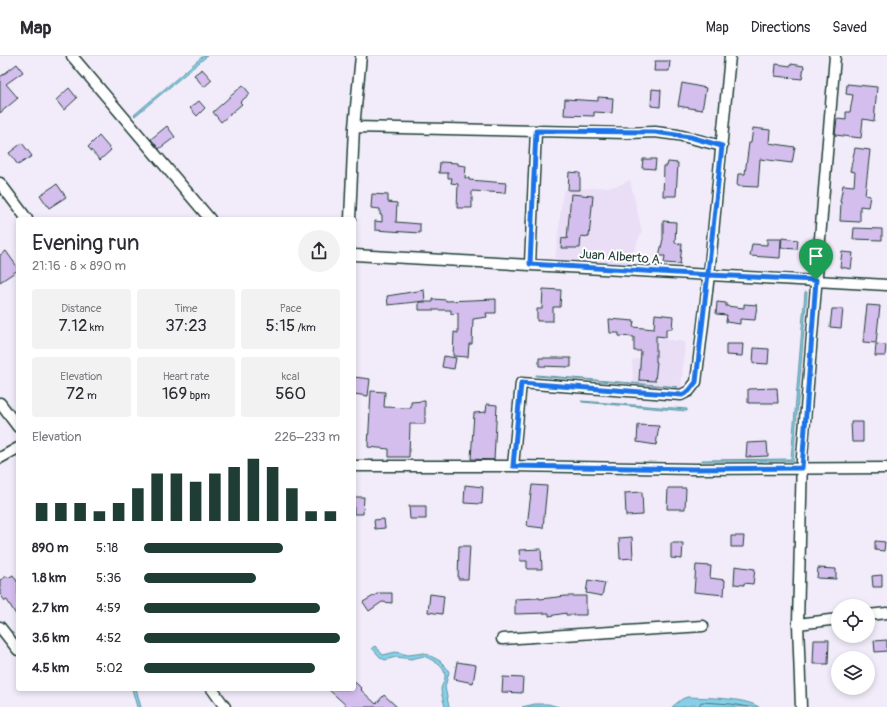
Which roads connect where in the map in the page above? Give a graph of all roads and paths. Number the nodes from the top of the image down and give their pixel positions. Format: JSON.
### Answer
{"nodes":[{"id":1,"x":72,"y":56,"type":"edge"},
{"id":2,"x":361,"y":56,"type":"edge"},
{"id":3,"x":730,"y":56,"type":"edge"},
{"id":4,"x":835,"y":56,"type":"edge"},
{"id":5,"x":354,"y":127,"type":"junction"},
{"id":6,"x":536,"y":131,"type":"junction"},
{"id":7,"x":722,"y":146,"type":"junction"},
{"id":8,"x":0,"y":183,"type":"edge"},
{"id":9,"x":26,"y":217,"type":"edge"},
{"id":10,"x":208,"y":217,"type":"edge"},
{"id":11,"x":350,"y":217,"type":"edge"},
{"id":12,"x":356,"y":255,"type":"edge"},
{"id":13,"x":530,"y":264,"type":"junction"},
{"id":14,"x":709,"y":275,"type":"junction"},
{"id":15,"x":816,"y":280,"type":"junction"},
{"id":16,"x":887,"y":285,"type":"edge"},
{"id":17,"x":0,"y":403,"type":"edge"},
{"id":18,"x":16,"y":424,"type":"edge"},
{"id":19,"x":16,"y":449,"type":"edge"},
{"id":20,"x":0,"y":458,"type":"edge"},
{"id":21,"x":356,"y":466,"type":"edge"},
{"id":22,"x":513,"y":466,"type":"junction"},
{"id":23,"x":802,"y":468,"type":"junction"},
{"id":24,"x":887,"y":468,"type":"edge"},
{"id":25,"x":887,"y":613,"type":"edge"},
{"id":26,"x":875,"y":614,"type":"edge"},
{"id":27,"x":831,"y":620,"type":"edge"},
{"id":28,"x":798,"y":624,"type":"junction"},
{"id":29,"x":702,"y":626,"type":"dead end"},
{"id":30,"x":0,"y":627,"type":"edge"},
{"id":31,"x":502,"y":639,"type":"dead end"},
{"id":32,"x":16,"y":647,"type":"edge"},
{"id":33,"x":213,"y":691,"type":"edge"},
{"id":34,"x":225,"y":707,"type":"edge"},
{"id":35,"x":801,"y":707,"type":"edge"}],
"edges":[{"from":1,"to":10,"type":"street"},
{"from":2,"to":5,"type":"street"},
{"from":3,"to":7,"type":"street"},
{"from":4,"to":15,"type":"street"},
{"from":5,"to":6,"type":"street"},
{"from":5,"to":11,"type":"street"},
{"from":6,"to":7,"type":"street"},
{"from":6,"to":13,"type":"street"},
{"from":7,"to":14,"type":"street"},
{"from":8,"to":9,"type":"street"},
{"from":12,"to":13,"type":"street","name":"Juan Alberto A."},
{"from":13,"to":14,"type":"street","name":"Juan Alberto A."},
{"from":14,"to":15,"type":"street","name":"Juan Alberto A."},
{"from":14,"to":22,"type":"street"},
{"from":15,"to":16,"type":"street","name":"Juan Alberto A."},
{"from":15,"to":23,"type":"street"},
{"from":17,"to":18,"type":"street"},
{"from":19,"to":20,"type":"street"},
{"from":21,"to":22,"type":"street"},
{"from":22,"to":23,"type":"street"},
{"from":23,"to":24,"type":"street"},
{"from":23,"to":28,"type":"street"},
{"from":25,"to":26,"type":"street"},
{"from":27,"to":28,"type":"street"},
{"from":28,"to":35,"type":"street"},
{"from":29,"to":31,"type":"street"},
{"from":30,"to":32,"type":"street"},
{"from":33,"to":34,"type":"street"}]}
